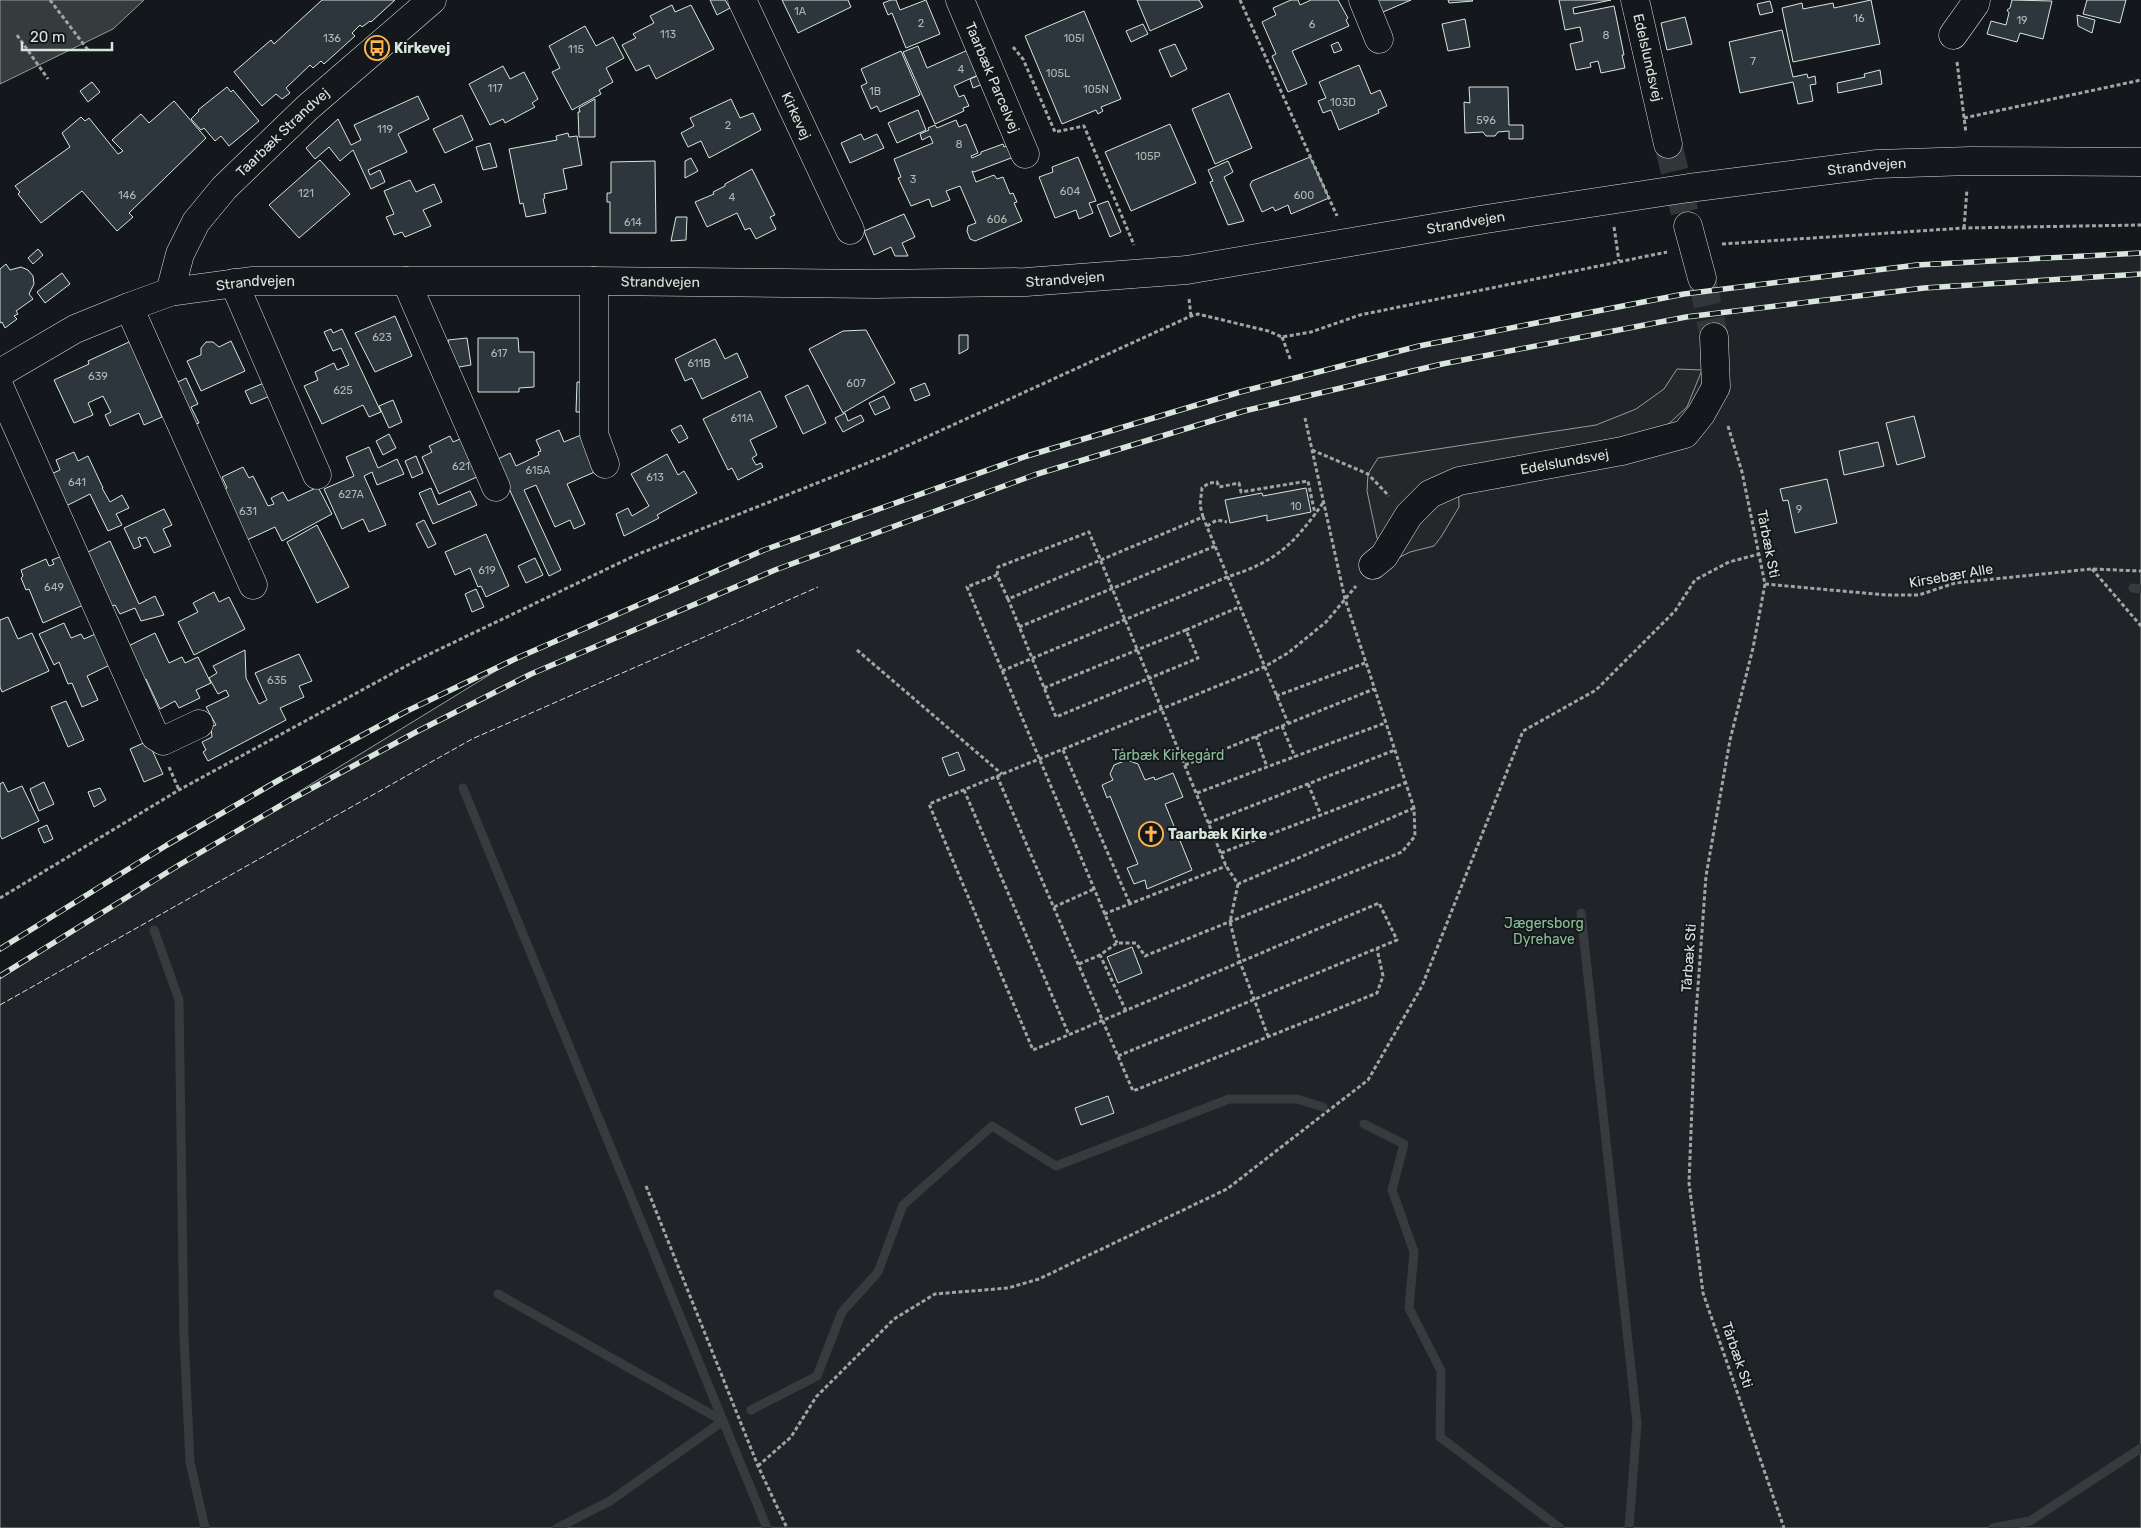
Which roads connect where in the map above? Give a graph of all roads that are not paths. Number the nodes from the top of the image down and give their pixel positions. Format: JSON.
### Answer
{"nodes":[{"id":1,"x":432,"y":0,"type":"edge"},
{"id":2,"x":742,"y":0,"type":"edge"},
{"id":3,"x":960,"y":0,"type":"edge"},
{"id":4,"x":1363,"y":0,"type":"edge"},
{"id":5,"x":1635,"y":0,"type":"edge"},
{"id":6,"x":1976,"y":0,"type":"edge"},
{"id":7,"x":1953,"y":35,"type":"dead end"},
{"id":8,"x":1379,"y":38,"type":"dead end"},
{"id":9,"x":1668,"y":144,"type":"tunnel mouth"},
{"id":10,"x":1025,"y":154,"type":"dead end"},
{"id":11,"x":2141,"y":162,"type":"edge"},
{"id":12,"x":1688,"y":226,"type":"tunnel mouth"},
{"id":13,"x":850,"y":230,"type":"dead end"},
{"id":14,"x":1702,"y":278,"type":"tunnel mouth"},
{"id":15,"x":406,"y":281,"type":"junction"},
{"id":16,"x":594,"y":281,"type":"junction"},
{"id":17,"x":234,"y":283,"type":"junction"},
{"id":18,"x":170,"y":292,"type":"junction"},
{"id":19,"x":129,"y":307,"type":"junction"},
{"id":20,"x":1714,"y":337,"type":"tunnel mouth"},
{"id":21,"x":0,"y":374,"type":"edge"},
{"id":22,"x":0,"y":388,"type":"edge"},
{"id":23,"x":605,"y":464,"type":"dead end"},
{"id":24,"x":318,"y":475,"type":"dead end"},
{"id":25,"x":496,"y":487,"type":"dead end"},
{"id":26,"x":1373,"y":565,"type":"dead end"},
{"id":27,"x":253,"y":585,"type":"dead end"},
{"id":28,"x":199,"y":724,"type":"dead end"}],
"edges":[{"from":1,"to":18,"type":"main road","name":"Taarbæk Strandvej"},
{"from":2,"to":13,"type":"main road","name":"Kirkevej"},
{"from":3,"to":10,"type":"main road","name":"Taarbæk Parcelvej"},
{"from":4,"to":8,"type":"main road"},
{"from":5,"to":9,"type":"main road","name":"Edelslundsvej"},
{"from":6,"to":7,"type":"main road"},
{"from":11,"to":16,"type":"main road","name":"Strandvejen"},
{"from":12,"to":14,"type":"main road"},
{"from":15,"to":16,"type":"main road","name":"Strandvejen"},
{"from":15,"to":17,"type":"main road","name":"Strandvejen"},
{"from":15,"to":25,"type":"main road"},
{"from":16,"to":23,"type":"main road"},
{"from":17,"to":18,"type":"main road","name":"Strandvejen"},
{"from":17,"to":24,"type":"main road"},
{"from":18,"to":19,"type":"main road","name":"Strandvejen"},
{"from":19,"to":21,"type":"main road","name":"Strandvejen"},
{"from":19,"to":27,"type":"main road"},
{"from":20,"to":26,"type":"main road","name":"Edelslundsvej"},
{"from":22,"to":28,"type":"main road"}]}
